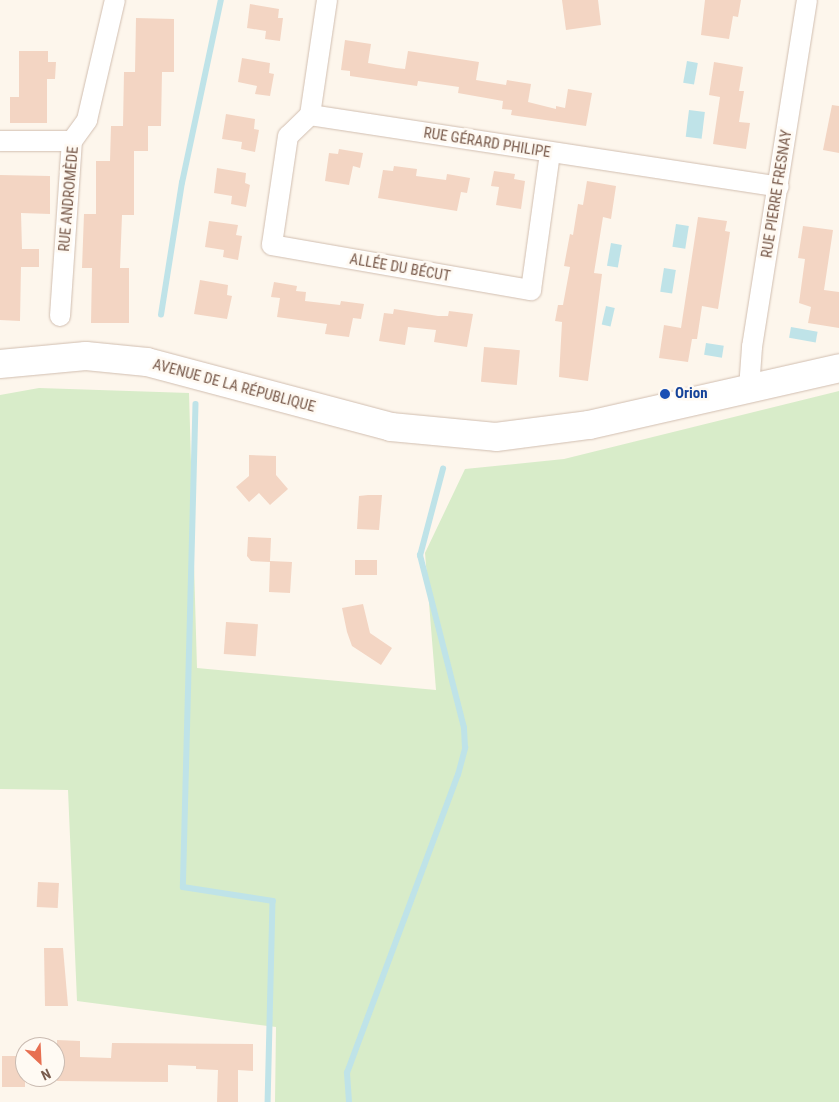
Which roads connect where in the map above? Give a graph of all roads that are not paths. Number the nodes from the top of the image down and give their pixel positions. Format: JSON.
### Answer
{"nodes":[{"id":1,"x":115,"y":0,"type":"edge"},
{"id":2,"x":327,"y":0,"type":"edge"},
{"id":3,"x":807,"y":0,"type":"edge"},
{"id":4,"x":310,"y":114,"type":"junction"},
{"id":5,"x":0,"y":141,"type":"edge"},
{"id":6,"x":72,"y":141,"type":"junction"},
{"id":7,"x":550,"y":152,"type":"junction"},
{"id":8,"x":778,"y":187,"type":"junction"},
{"id":9,"x":60,"y":316,"type":"dead end"},
{"id":10,"x":0,"y":364,"type":"edge"},
{"id":11,"x":839,"y":368,"type":"edge"},
{"id":12,"x":749,"y":388,"type":"junction"}],
"edges":[{"from":1,"to":6,"type":"street","name":"RUE ANDROMÈDE"},
{"from":2,"to":4,"type":"street"},
{"from":3,"to":8,"type":"street","name":"RUE PIERRE FRESNAY"},
{"from":4,"to":7,"type":"street","name":"RUE GÉRARD PHILIPE"},
{"from":4,"to":7,"type":"street","name":"ALLÉE DU BÉCUT"},
{"from":5,"to":6,"type":"street"},
{"from":6,"to":9,"type":"street","name":"RUE ANDROMÈDE"},
{"from":7,"to":8,"type":"street","name":"RUE GÉRARD PHILIPE"},
{"from":8,"to":12,"type":"street","name":"RUE PIERRE FRESNAY"},
{"from":10,"to":12,"type":"street","name":"AVENUE DE LA RÉPUBLIQUE"},
{"from":11,"to":12,"type":"street","name":"AVENUE DE LA RÉPUBLIQUE"}]}
